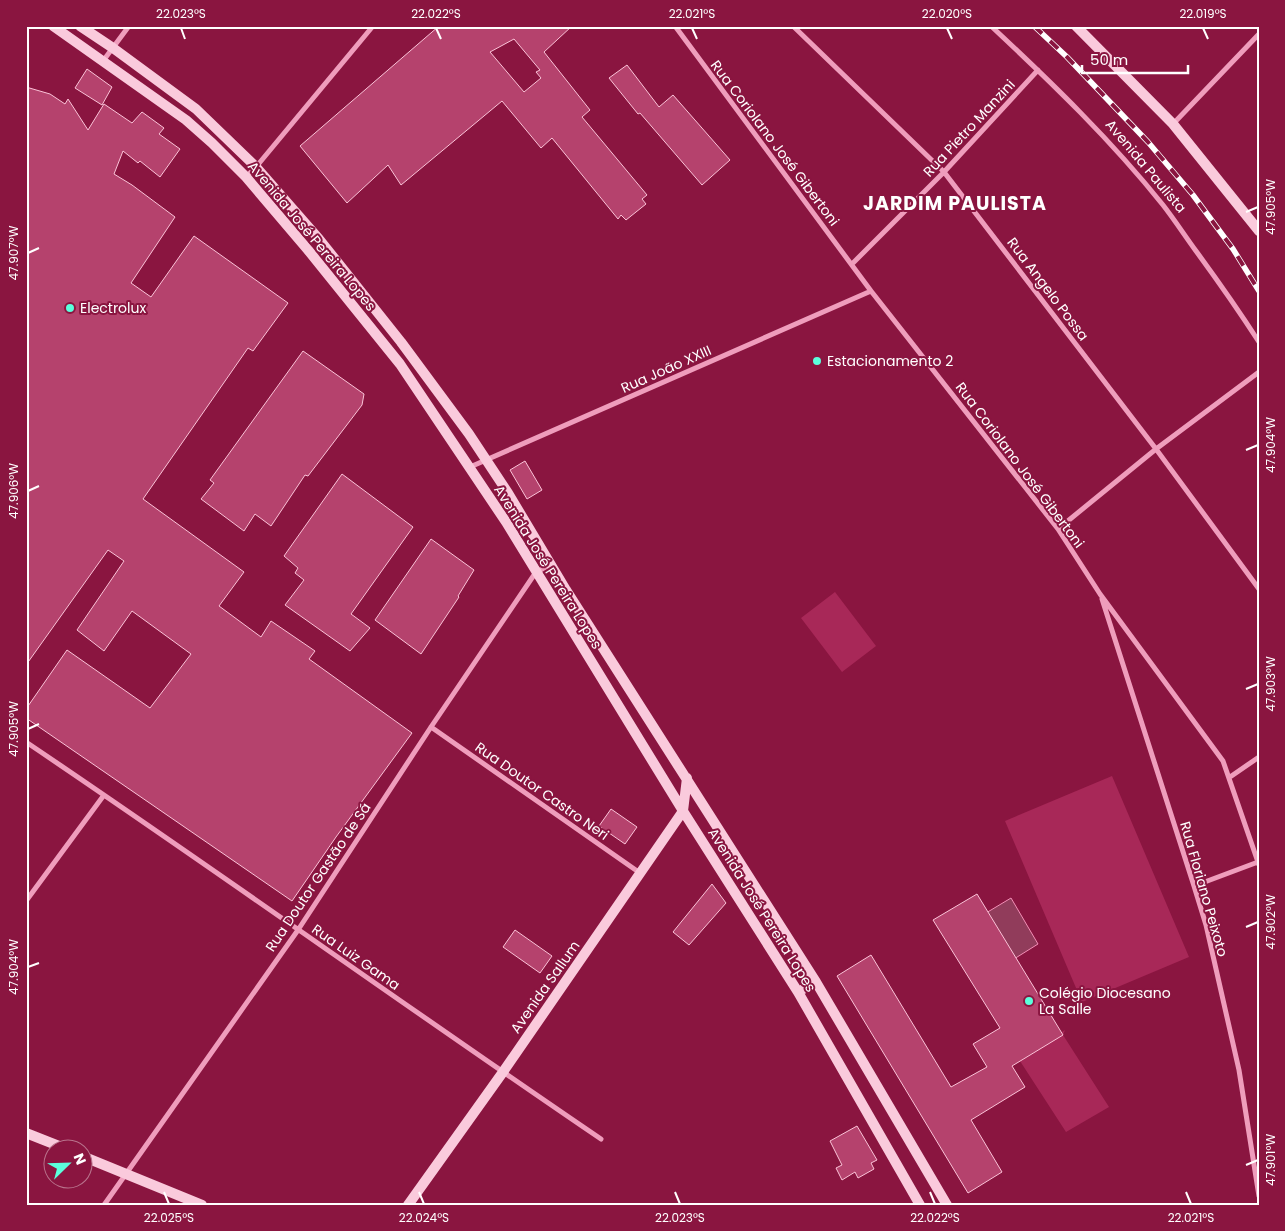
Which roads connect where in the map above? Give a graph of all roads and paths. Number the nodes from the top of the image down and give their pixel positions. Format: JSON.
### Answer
{"nodes":[{"id":1,"x":52,"y":26,"type":"edge"},
{"id":2,"x":80,"y":26,"type":"edge"},
{"id":3,"x":129,"y":26,"type":"edge"},
{"id":4,"x":373,"y":26,"type":"edge"},
{"id":5,"x":675,"y":26,"type":"edge"},
{"id":6,"x":793,"y":26,"type":"edge"},
{"id":7,"x":991,"y":26,"type":"edge"},
{"id":8,"x":1079,"y":27,"type":"edge"},
{"id":9,"x":1259,"y":34,"type":"edge"},
{"id":10,"x":113,"y":48,"type":"junction"},
{"id":11,"x":103,"y":61,"type":"junction"},
{"id":12,"x":1038,"y":70,"type":"junction"},
{"id":13,"x":1173,"y":124,"type":"junction"},
{"id":14,"x":256,"y":167,"type":"junction"},
{"id":15,"x":944,"y":172,"type":"junction"},
{"id":16,"x":246,"y":177,"type":"junction"},
{"id":17,"x":1259,"y":230,"type":"edge"},
{"id":18,"x":852,"y":264,"type":"junction"},
{"id":19,"x":871,"y":291,"type":"junction"},
{"id":20,"x":1259,"y":342,"type":"edge"},
{"id":21,"x":1259,"y":372,"type":"edge"},
{"id":22,"x":1156,"y":449,"type":"junction"},
{"id":23,"x":486,"y":460,"type":"junction"},
{"id":24,"x":470,"y":467,"type":"junction"},
{"id":25,"x":1058,"y":529,"type":"junction"},
{"id":26,"x":551,"y":565,"type":"junction"},
{"id":27,"x":536,"y":572,"type":"junction"},
{"id":28,"x":1259,"y":589,"type":"edge"},
{"id":29,"x":1100,"y":594,"type":"junction"},
{"id":30,"x":431,"y":728,"type":"junction"},
{"id":31,"x":26,"y":742,"type":"edge"},
{"id":32,"x":1259,"y":757,"type":"edge"},
{"id":33,"x":687,"y":778,"type":"junction"},
{"id":34,"x":1230,"y":778,"type":"junction"},
{"id":35,"x":104,"y":795,"type":"junction"},
{"id":36,"x":682,"y":811,"type":"junction"},
{"id":37,"x":1258,"y":864,"type":"edge"},
{"id":38,"x":640,"y":874,"type":"junction"},
{"id":39,"x":1194,"y":886,"type":"junction"},
{"id":40,"x":26,"y":901,"type":"edge"},
{"id":41,"x":298,"y":930,"type":"junction"},
{"id":42,"x":816,"y":982,"type":"junction"},
{"id":43,"x":798,"y":992,"type":"junction"},
{"id":44,"x":503,"y":1072,"type":"junction"},
{"id":45,"x":26,"y":1133,"type":"edge"},
{"id":46,"x":42,"y":1139,"type":"edge"},
{"id":47,"x":601,"y":1139,"type":"dead end"},
{"id":48,"x":92,"y":1160,"type":"edge"},
{"id":49,"x":126,"y":1173,"type":"junction"},
{"id":50,"x":1259,"y":1196,"type":"edge"},
{"id":51,"x":104,"y":1205,"type":"edge"},
{"id":52,"x":202,"y":1205,"type":"edge"},
{"id":53,"x":408,"y":1205,"type":"edge"},
{"id":54,"x":920,"y":1205,"type":"edge"},
{"id":55,"x":947,"y":1205,"type":"edge"}],
"edges":[{"from":1,"to":11,"type":"main road","name":"Avenida José Pereira Lopes"},
{"from":2,"to":10,"type":"main road","name":"Avenida José Pereira Lopes"},
{"from":3,"to":10,"type":"street"},
{"from":4,"to":14,"type":"street"},
{"from":5,"to":18,"type":"street","name":"Rua Coriolano José Gibertoni"},
{"from":6,"to":15,"type":"street","name":"Rua Angelo Possa"},
{"from":7,"to":12,"type":"street","name":"Avenida Paulista"},
{"from":8,"to":13,"type":"main road"},
{"from":9,"to":13,"type":"street"},
{"from":10,"to":11,"type":"street"},
{"from":10,"to":14,"type":"main road","name":"Avenida José Pereira Lopes"},
{"from":11,"to":16,"type":"main road","name":"Avenida José Pereira Lopes"},
{"from":12,"to":15,"type":"street","name":"Rua Pietro Manzini"},
{"from":12,"to":20,"type":"street","name":"Avenida Paulista"},
{"from":13,"to":17,"type":"main road"},
{"from":14,"to":16,"type":"street"},
{"from":14,"to":23,"type":"main road","name":"Avenida José Pereira Lopes"},
{"from":15,"to":18,"type":"street","name":"Rua Pietro Manzini"},
{"from":15,"to":22,"type":"street","name":"Rua Angelo Possa"},
{"from":16,"to":24,"type":"main road","name":"Avenida José Pereira Lopes"},
{"from":18,"to":19,"type":"street","name":"Rua Coriolano José Gibertoni"},
{"from":19,"to":23,"type":"street","name":"Rua João XXIII"},
{"from":19,"to":25,"type":"street","name":"Rua Coriolano José Gibertoni"},
{"from":21,"to":22,"type":"street"},
{"from":22,"to":25,"type":"street"},
{"from":22,"to":28,"type":"street","name":"Rua Angelo Possa"},
{"from":23,"to":24,"type":"street","name":"Rua João XXIII"},
{"from":23,"to":26,"type":"main road","name":"Avenida José Pereira Lopes"},
{"from":24,"to":27,"type":"main road","name":"Avenida José Pereira Lopes"},
{"from":25,"to":29,"type":"street","name":"Rua Coriolano José Gibertoni"},
{"from":26,"to":27,"type":"street"},
{"from":26,"to":33,"type":"main road","name":"Avenida José Pereira Lopes"},
{"from":27,"to":30,"type":"street","name":"Rua Doutor Gastão de Sá"},
{"from":27,"to":36,"type":"main road","name":"Avenida José Pereira Lopes"},
{"from":29,"to":34,"type":"street","name":"Rua Coriolano José Gibertoni"},
{"from":29,"to":39,"type":"street","name":"Rua Floriano Peixoto"},
{"from":30,"to":38,"type":"street","name":"Rua Doutor Castro Neri"},
{"from":30,"to":41,"type":"street","name":"Rua Doutor Gastão de Sá"},
{"from":31,"to":35,"type":"street","name":"Rua Luiz Gama"},
{"from":32,"to":34,"type":"street"},
{"from":33,"to":36,"type":"main road","name":"Avenida Sallum"},
{"from":33,"to":42,"type":"main road","name":"Avenida José Pereira Lopes"},
{"from":34,"to":37,"type":"street","name":"Rua Coriolano José Gibertoni"},
{"from":35,"to":40,"type":"street"},
{"from":35,"to":41,"type":"street","name":"Rua Luiz Gama"},
{"from":36,"to":38,"type":"main road","name":"Avenida Sallum"},
{"from":36,"to":43,"type":"main road","name":"Avenida José Pereira Lopes"},
{"from":37,"to":39,"type":"street"},
{"from":38,"to":44,"type":"main road","name":"Avenida Sallum"},
{"from":39,"to":50,"type":"street","name":"Rua Floriano Peixoto"},
{"from":41,"to":44,"type":"street","name":"Rua Luiz Gama"},
{"from":41,"to":49,"type":"street","name":"Rua Doutor Gastão de Sá"},
{"from":42,"to":43,"type":"main road"},
{"from":42,"to":55,"type":"main road","name":"Avenida José Pereira Lopes"},
{"from":43,"to":54,"type":"main road","name":"Avenida José Pereira Lopes"},
{"from":44,"to":47,"type":"street","name":"Rua Luiz Gama"},
{"from":44,"to":53,"type":"main road","name":"Avenida Sallum"},
{"from":45,"to":46,"type":"main road"},
{"from":48,"to":49,"type":"main road"},
{"from":49,"to":51,"type":"street","name":"Rua Doutor Gastão de Sá"},
{"from":49,"to":52,"type":"main road"}]}
